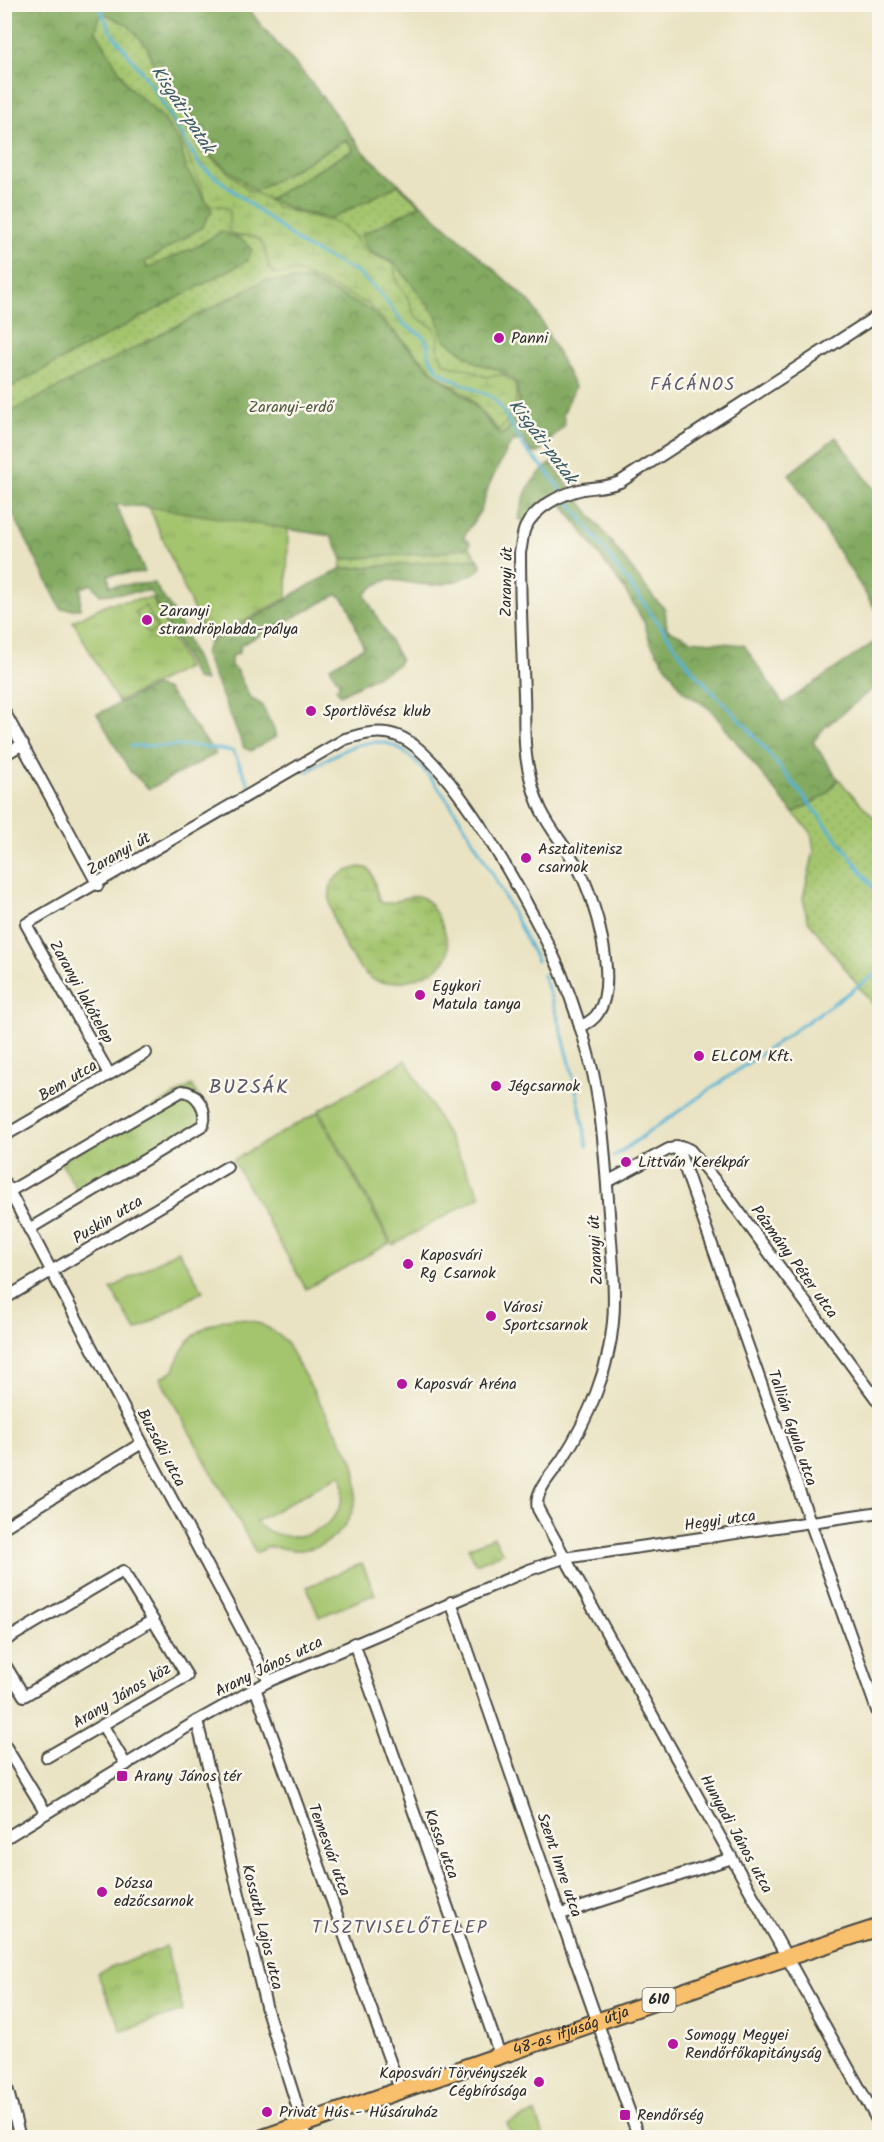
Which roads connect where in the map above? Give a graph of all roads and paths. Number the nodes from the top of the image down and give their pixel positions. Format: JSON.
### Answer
{"nodes":[{"id":1,"x":879,"y":314,"type":"edge"},
{"id":2,"x":4,"y":711,"type":"edge"},
{"id":3,"x":23,"y":744,"type":"junction"},
{"id":4,"x":4,"y":755,"type":"edge"},
{"id":5,"x":98,"y":885,"type":"junction"},
{"id":6,"x":26,"y":924,"type":"joint"},
{"id":7,"x":580,"y":1027,"type":"junction"},
{"id":8,"x":146,"y":1053,"type":"dead end"},
{"id":9,"x":109,"y":1074,"type":"junction"},
{"id":10,"x":4,"y":1136,"type":"edge"},
{"id":11,"x":677,"y":1146,"type":"junction"},
{"id":12,"x":227,"y":1167,"type":"dead end"},
{"id":13,"x":4,"y":1181,"type":"edge"},
{"id":14,"x":607,"y":1182,"type":"junction"},
{"id":15,"x":10,"y":1191,"type":"junction"},
{"id":16,"x":29,"y":1228,"type":"junction"},
{"id":17,"x":51,"y":1272,"type":"junction"},
{"id":18,"x":4,"y":1299,"type":"edge"},
{"id":19,"x":879,"y":1404,"type":"edge"},
{"id":20,"x":142,"y":1443,"type":"junction"},
{"id":21,"x":879,"y":1512,"type":"edge"},
{"id":22,"x":810,"y":1523,"type":"junction"},
{"id":23,"x":4,"y":1527,"type":"edge"},
{"id":24,"x":564,"y":1558,"type":"junction"},
{"id":25,"x":451,"y":1602,"type":"junction"},
{"id":26,"x":153,"y":1620,"type":"junction"},
{"id":27,"x":4,"y":1641,"type":"edge"},
{"id":28,"x":354,"y":1643,"type":"junction"},
{"id":29,"x":4,"y":1663,"type":"edge"},
{"id":30,"x":269,"y":1681,"type":"junction"},
{"id":31,"x":255,"y":1688,"type":"junction"},
{"id":32,"x":879,"y":1719,"type":"edge"},
{"id":33,"x":197,"y":1721,"type":"junction"},
{"id":34,"x":103,"y":1726,"type":"junction"},
{"id":35,"x":4,"y":1744,"type":"edge"},
{"id":36,"x":47,"y":1757,"type":"dead end"},
{"id":37,"x":126,"y":1765,"type":"junction"},
{"id":38,"x":46,"y":1813,"type":"junction"},
{"id":39,"x":4,"y":1839,"type":"edge"},
{"id":40,"x":732,"y":1858,"type":"junction"},
{"id":41,"x":561,"y":1914,"type":"junction"},
{"id":42,"x":879,"y":1927,"type":"edge"},
{"id":43,"x":787,"y":1957,"type":"junction"},
{"id":44,"x":596,"y":2022,"type":"junction"},
{"id":45,"x":500,"y":2055,"type":"junction"},
{"id":46,"x":4,"y":2076,"type":"edge"},
{"id":47,"x":400,"y":2089,"type":"junction"},
{"id":48,"x":8,"y":2110,"type":"edge"},
{"id":49,"x":879,"y":2125,"type":"edge"},
{"id":50,"x":304,"y":2131,"type":"edge"},
{"id":51,"x":20,"y":2138,"type":"edge"},
{"id":52,"x":263,"y":2138,"type":"edge"},
{"id":53,"x":639,"y":2138,"type":"edge"}],
"edges":[{"from":1,"to":7,"type":"street","name":"Zaranyi út"},
{"from":2,"to":3,"type":"street"},
{"from":3,"to":4,"type":"street"},
{"from":3,"to":5,"type":"street"},
{"from":5,"to":6,"type":"street","name":"Zaranyi út"},
{"from":5,"to":7,"type":"street","name":"Zaranyi út"},
{"from":6,"to":9,"type":"street","name":"Zaranyi lakótelep"},
{"from":7,"to":14,"type":"street","name":"Zaranyi út"},
{"from":8,"to":9,"type":"street","name":"Bem utca"},
{"from":9,"to":10,"type":"street","name":"Bem utca"},
{"from":11,"to":14,"type":"street"},
{"from":11,"to":19,"type":"street","name":"Pázmány Péter utca"},
{"from":11,"to":22,"type":"street","name":"Tallián Gyula utca"},
{"from":12,"to":17,"type":"street","name":"Puskin utca"},
{"from":13,"to":15,"type":"street","name":"Buzsáki utca"},
{"from":14,"to":24,"type":"street","name":"Zaranyi út"},
{"from":15,"to":16,"type":"street","name":"Buzsáki utca"},
{"from":15,"to":16,"type":"street"},
{"from":16,"to":17,"type":"street","name":"Buzsáki utca"},
{"from":17,"to":18,"type":"street","name":"Puskin utca"},
{"from":17,"to":20,"type":"street","name":"Buzsáki utca"},
{"from":20,"to":23,"type":"street"},
{"from":20,"to":30,"type":"street","name":"Buzsáki utca"},
{"from":21,"to":22,"type":"street","name":"Hegyi utca"},
{"from":22,"to":24,"type":"street","name":"Hegyi utca"},
{"from":22,"to":32,"type":"street","name":"Tallián Gyula utca"},
{"from":24,"to":25,"type":"street","name":"Arany János utca"},
{"from":24,"to":40,"type":"street","name":"Hunyadi János utca"},
{"from":25,"to":28,"type":"street","name":"Arany János utca"},
{"from":25,"to":41,"type":"street","name":"Szent Imre utca"},
{"from":26,"to":27,"type":"street","name":"Arany János köz"},
{"from":26,"to":29,"type":"street"},
{"from":26,"to":34,"type":"street","name":"Arany János köz"},
{"from":28,"to":30,"type":"street","name":"Arany János utca"},
{"from":28,"to":45,"type":"street","name":"Kassa utca"},
{"from":30,"to":31,"type":"street","name":"Arany János utca"},
{"from":31,"to":33,"type":"street","name":"Arany János utca"},
{"from":31,"to":47,"type":"street","name":"Temesvár utca"},
{"from":33,"to":37,"type":"street","name":"Arany János utca"},
{"from":33,"to":50,"type":"street","name":"Kossuth Lajos utca"},
{"from":34,"to":36,"type":"street","name":"Arany János köz"},
{"from":34,"to":37,"type":"street"},
{"from":35,"to":38,"type":"street"},
{"from":37,"to":38,"type":"street","name":"Arany János utca"},
{"from":38,"to":39,"type":"street","name":"Arany János utca"},
{"from":40,"to":41,"type":"street"},
{"from":40,"to":43,"type":"street","name":"Hunyadi János utca"},
{"from":41,"to":44,"type":"street","name":"Szent Imre utca"},
{"from":42,"to":43,"type":"main road","name":"48-as ifjúság útja","number":"610"},
{"from":43,"to":44,"type":"main road","name":"48-as ifjúság útja","number":"610"},
{"from":43,"to":49,"type":"street","name":"Hunyadi János utca"},
{"from":44,"to":45,"type":"main road","name":"48-as ifjúság útja","number":"610"},
{"from":44,"to":53,"type":"street","name":"Szent Imre utca"},
{"from":45,"to":47,"type":"main road","name":"48-as ifjúság útja","number":"610"},
{"from":46,"to":48,"type":"street"},
{"from":47,"to":50,"type":"main road","name":"48-as ifjúság útja","number":"610"},
{"from":48,"to":51,"type":"street"},
{"from":50,"to":52,"type":"main road","name":"48-as ifjúság útja","number":"610"}]}
